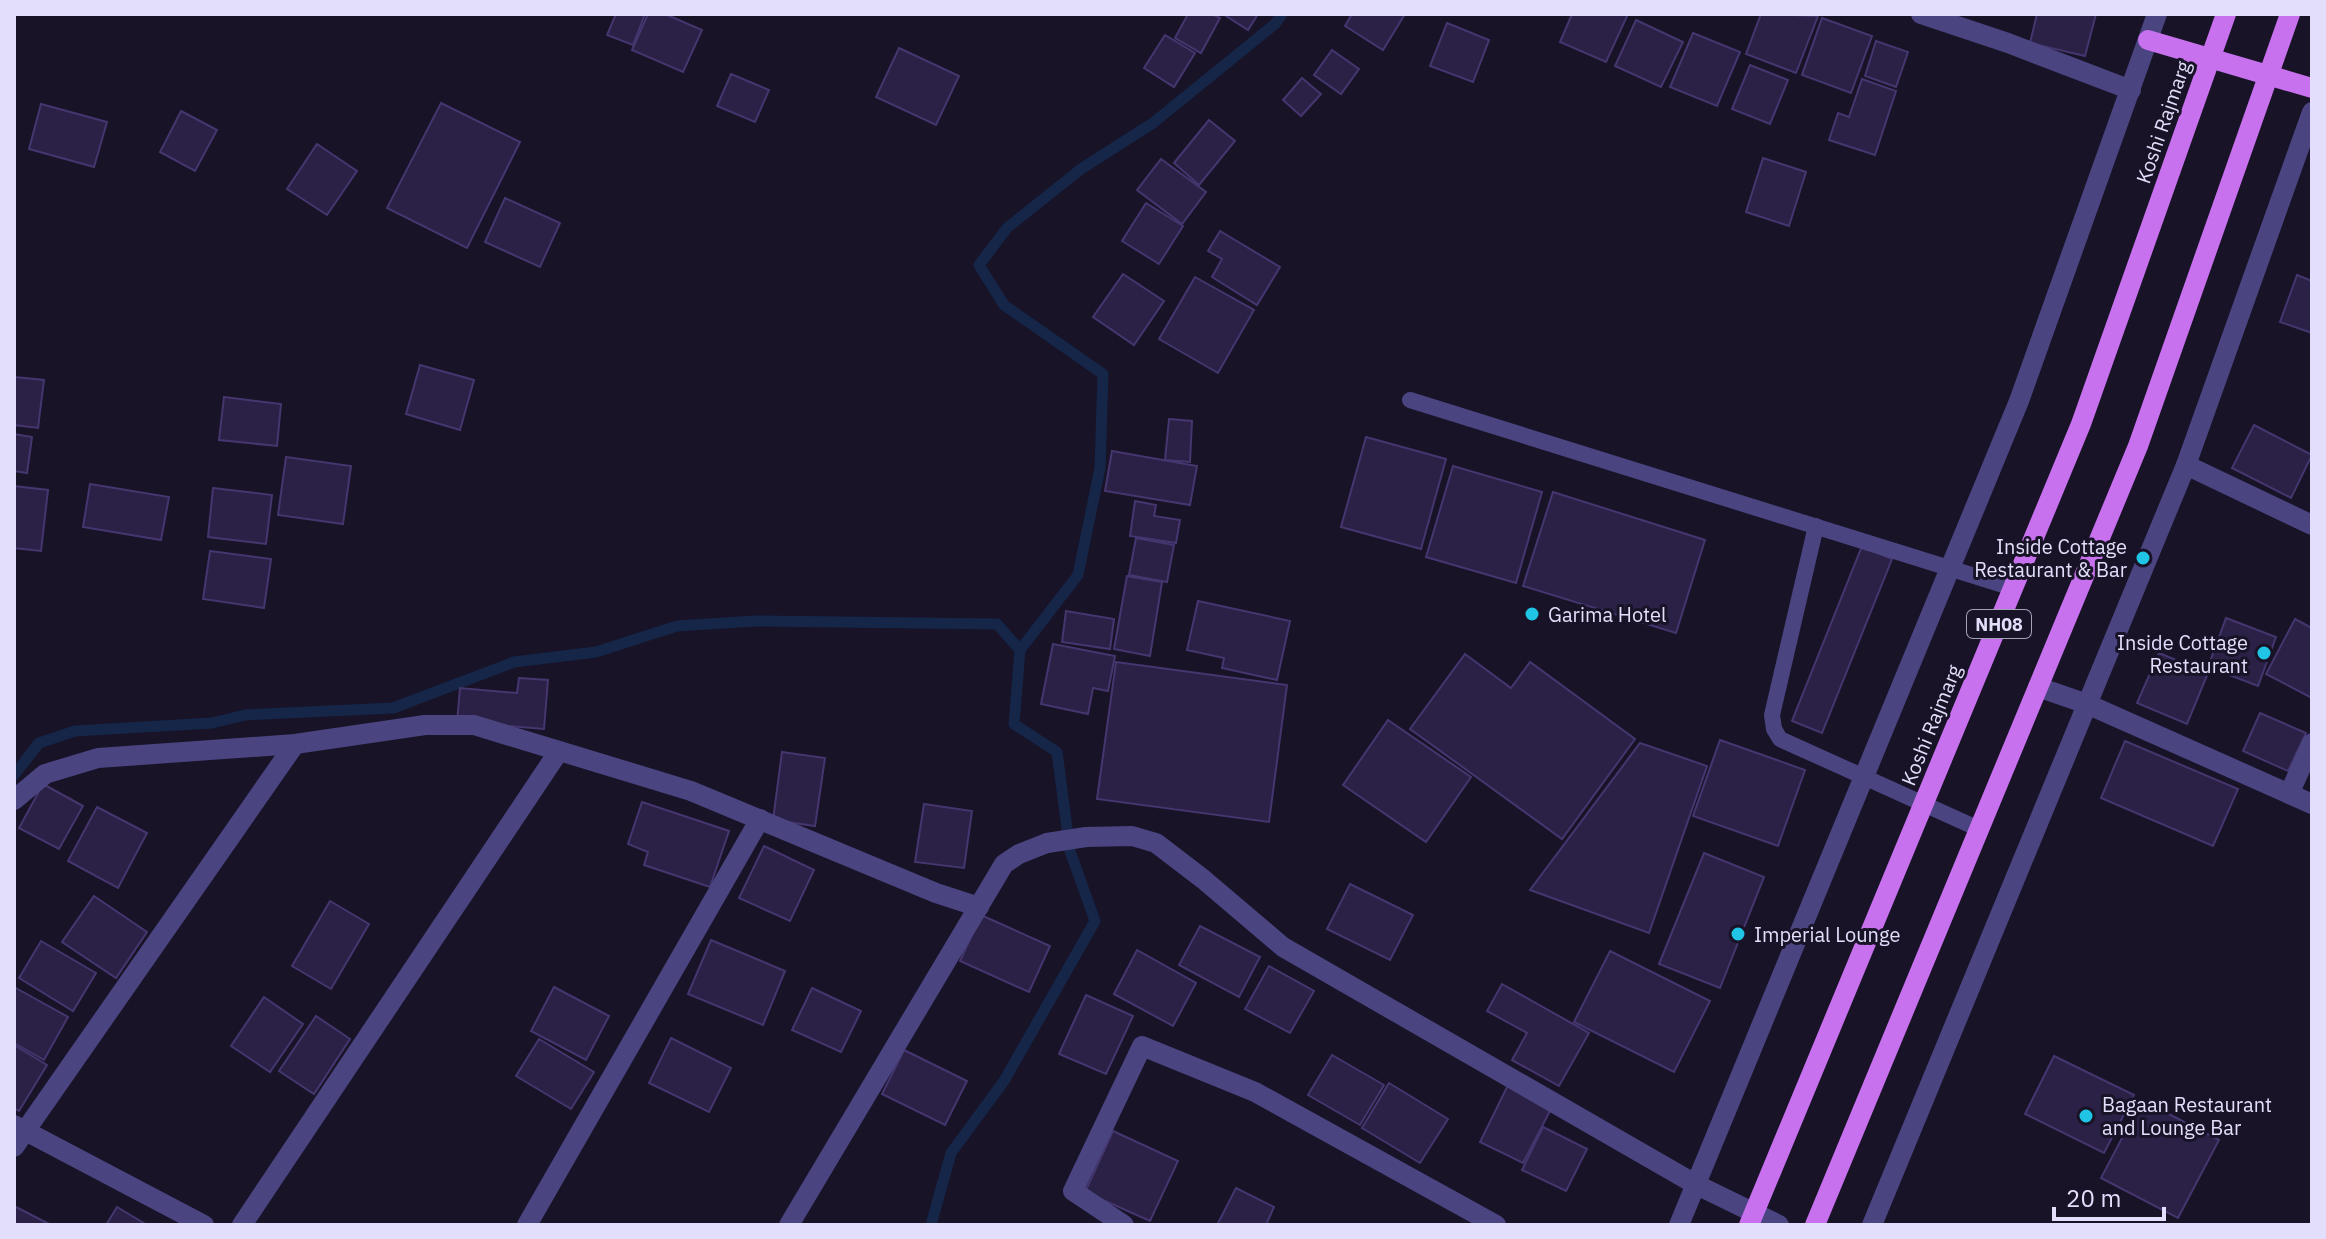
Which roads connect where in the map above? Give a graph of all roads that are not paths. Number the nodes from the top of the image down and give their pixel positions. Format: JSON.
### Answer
{"nodes":[{"id":1,"x":1921,"y":14,"type":"edge"},
{"id":2,"x":2157,"y":14,"type":"edge"},
{"id":3,"x":2226,"y":14,"type":"edge"},
{"id":4,"x":2290,"y":14,"type":"edge"},
{"id":5,"x":2148,"y":40,"type":"junction"},
{"id":6,"x":2211,"y":59,"type":"junction"},
{"id":7,"x":2269,"y":76,"type":"junction"},
{"id":8,"x":2312,"y":88,"type":"edge"},
{"id":9,"x":2131,"y":90,"type":"junction"},
{"id":10,"x":2312,"y":112,"type":"edge"},
{"id":11,"x":1410,"y":400,"type":"dead end"},
{"id":12,"x":2186,"y":465,"type":"junction"},
{"id":13,"x":2312,"y":525,"type":"edge"},
{"id":14,"x":1816,"y":526,"type":"junction"},
{"id":15,"x":1951,"y":567,"type":"junction"},
{"id":16,"x":2013,"y":588,"type":"junction"},
{"id":17,"x":2038,"y":687,"type":"junction"},
{"id":18,"x":2087,"y":704,"type":"junction"},
{"id":19,"x":2312,"y":743,"type":"edge"},
{"id":20,"x":295,"y":744,"type":"junction"},
{"id":21,"x":559,"y":751,"type":"junction"},
{"id":22,"x":1864,"y":776,"type":"junction"},
{"id":23,"x":2289,"y":794,"type":"junction"},
{"id":24,"x":14,"y":800,"type":"edge"},
{"id":25,"x":1924,"y":804,"type":"junction"},
{"id":26,"x":2312,"y":804,"type":"edge"},
{"id":27,"x":760,"y":819,"type":"junction"},
{"id":28,"x":1979,"y":829,"type":"junction"},
{"id":29,"x":979,"y":907,"type":"junction"},
{"id":30,"x":18,"y":1134,"type":"edge"},
{"id":31,"x":1695,"y":1184,"type":"junction"},
{"id":32,"x":1752,"y":1219,"type":"edge"},
{"id":33,"x":204,"y":1225,"type":"edge"},
{"id":34,"x":242,"y":1225,"type":"edge"},
{"id":35,"x":527,"y":1225,"type":"edge"},
{"id":36,"x":789,"y":1225,"type":"edge"},
{"id":37,"x":1124,"y":1225,"type":"edge"},
{"id":38,"x":1496,"y":1225,"type":"edge"},
{"id":39,"x":1679,"y":1225,"type":"edge"},
{"id":40,"x":1779,"y":1225,"type":"edge"},
{"id":41,"x":1815,"y":1225,"type":"edge"},
{"id":42,"x":1872,"y":1225,"type":"edge"}],
"edges":[{"from":1,"to":9,"type":"street"},
{"from":2,"to":5,"type":"street"},
{"from":3,"to":6,"type":"main road","name":"Koshi Rajmarg","number":"NH08"},
{"from":4,"to":7,"type":"main road","number":"NH08"},
{"from":5,"to":6,"type":"main road"},
{"from":5,"to":9,"type":"street"},
{"from":6,"to":7,"type":"main road"},
{"from":6,"to":16,"type":"main road","name":"Koshi Rajmarg","number":"NH08"},
{"from":7,"to":8,"type":"main road"},
{"from":7,"to":17,"type":"main road","number":"NH08"},
{"from":9,"to":15,"type":"street"},
{"from":10,"to":12,"type":"street"},
{"from":11,"to":14,"type":"lane"},
{"from":12,"to":13,"type":"street"},
{"from":12,"to":18,"type":"street"},
{"from":14,"to":15,"type":"lane"},
{"from":14,"to":22,"type":"lane"},
{"from":15,"to":16,"type":"lane"},
{"from":15,"to":22,"type":"street"},
{"from":16,"to":25,"type":"main road","name":"Koshi Rajmarg","number":"NH08"},
{"from":17,"to":18,"type":"street"},
{"from":17,"to":28,"type":"main road","number":"NH08"},
{"from":18,"to":23,"type":"street"},
{"from":18,"to":42,"type":"street"},
{"from":19,"to":23,"type":"street"},
{"from":20,"to":21,"type":"street"},
{"from":20,"to":24,"type":"street"},
{"from":20,"to":30,"type":"street"},
{"from":21,"to":27,"type":"street"},
{"from":21,"to":34,"type":"street"},
{"from":22,"to":25,"type":"lane"},
{"from":22,"to":31,"type":"street"},
{"from":23,"to":26,"type":"street"},
{"from":25,"to":28,"type":"lane"},
{"from":25,"to":32,"type":"main road","name":"Koshi Rajmarg","number":"NH08"},
{"from":27,"to":29,"type":"street"},
{"from":27,"to":35,"type":"street"},
{"from":28,"to":41,"type":"main road","number":"NH08"},
{"from":29,"to":31,"type":"street"},
{"from":29,"to":36,"type":"street"},
{"from":30,"to":33,"type":"street"},
{"from":31,"to":32,"type":"street"},
{"from":31,"to":39,"type":"street"},
{"from":32,"to":40,"type":"street"},
{"from":37,"to":38,"type":"street"}]}
